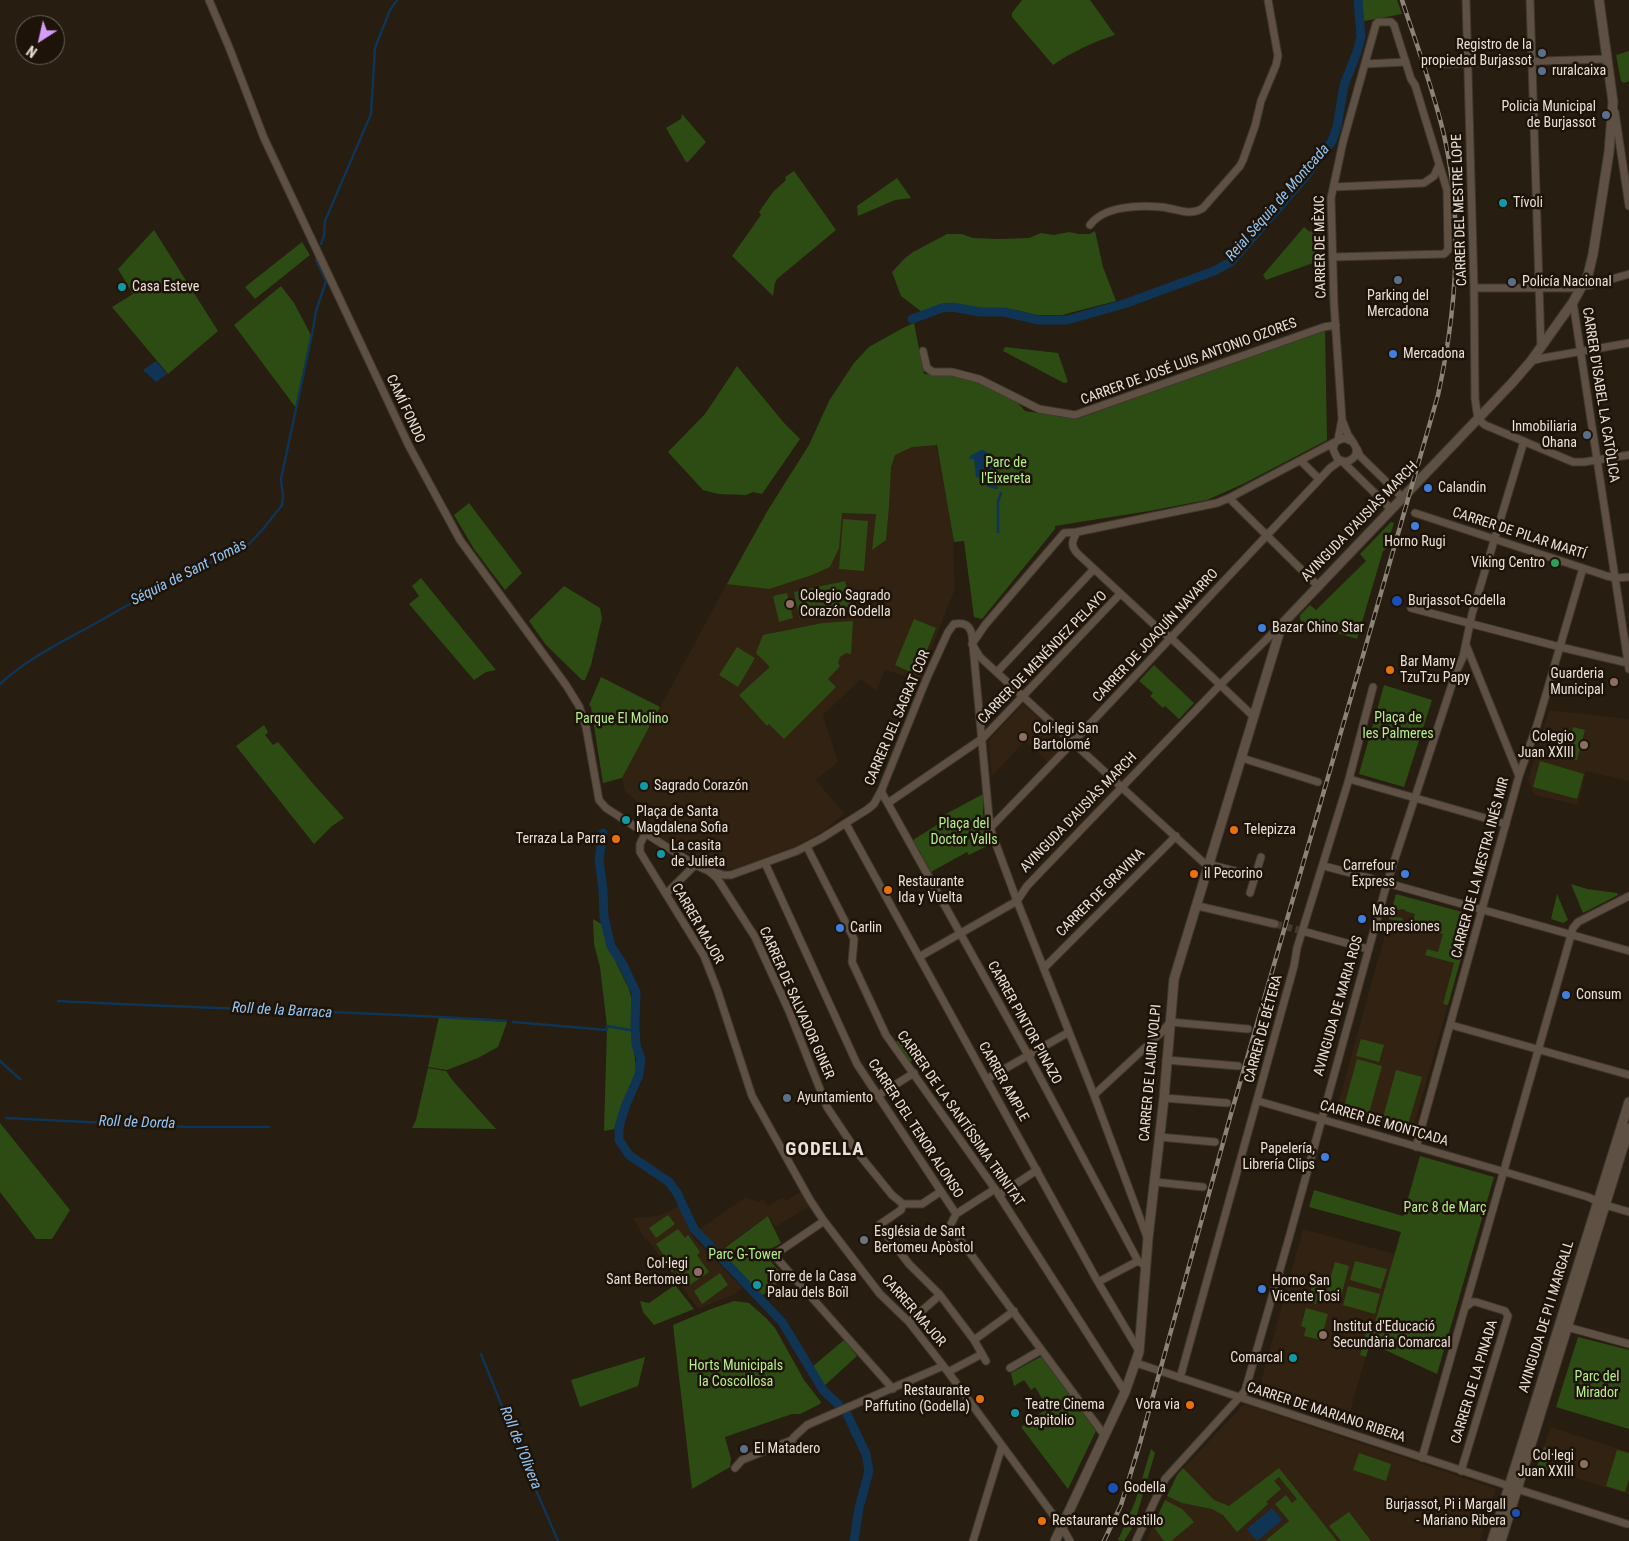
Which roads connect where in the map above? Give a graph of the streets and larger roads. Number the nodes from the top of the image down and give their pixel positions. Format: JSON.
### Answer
{"nodes":[{"id":1,"x":208,"y":0,"type":"edge"},
{"id":2,"x":1268,"y":0,"type":"edge"},
{"id":3,"x":1466,"y":0,"type":"edge"},
{"id":4,"x":1530,"y":0,"type":"edge"},
{"id":5,"x":1599,"y":0,"type":"edge"},
{"id":6,"x":1607,"y":59,"type":"junction"},
{"id":7,"x":1531,"y":61,"type":"junction"},
{"id":8,"x":1406,"y":62,"type":"junction"},
{"id":9,"x":1468,"y":63,"type":"junction"},
{"id":10,"x":1365,"y":64,"type":"junction"},
{"id":11,"x":1445,"y":64,"type":"dead end"},
{"id":12,"x":1613,"y":102,"type":"junction"},
{"id":13,"x":1439,"y":165,"type":"junction"},
{"id":14,"x":1334,"y":187,"type":"junction"},
{"id":15,"x":1629,"y":206,"type":"edge"},
{"id":16,"x":1090,"y":226,"type":"dead end"},
{"id":17,"x":1333,"y":257,"type":"junction"},
{"id":18,"x":1629,"y":274,"type":"edge"},
{"id":19,"x":1582,"y":286,"type":"junction"},
{"id":20,"x":1474,"y":288,"type":"junction"},
{"id":21,"x":1538,"y":288,"type":"junction"},
{"id":22,"x":1573,"y":302,"type":"junction"},
{"id":23,"x":1336,"y":325,"type":"junction"},
{"id":24,"x":1629,"y":343,"type":"edge"},
{"id":25,"x":1540,"y":348,"type":"junction"},
{"id":26,"x":923,"y":351,"type":"dead end"},
{"id":27,"x":1581,"y":352,"type":"junction"},
{"id":28,"x":1531,"y":361,"type":"junction"},
{"id":29,"x":1342,"y":419,"type":"junction"},
{"id":30,"x":1478,"y":419,"type":"junction"},
{"id":31,"x":1337,"y":441,"type":"junction"},
{"id":32,"x":1524,"y":441,"type":"junction"},
{"id":33,"x":1355,"y":445,"type":"junction"},
{"id":34,"x":1629,"y":455,"type":"edge"},
{"id":35,"x":1598,"y":460,"type":"junction"},
{"id":36,"x":1301,"y":461,"type":"junction"},
{"id":37,"x":1341,"y":461,"type":"junction"},
{"id":38,"x":1319,"y":480,"type":"junction"},
{"id":39,"x":1402,"y":497,"type":"junction"},
{"id":40,"x":1229,"y":498,"type":"junction"},
{"id":41,"x":1391,"y":509,"type":"junction"},
{"id":42,"x":1415,"y":513,"type":"dead end"},
{"id":43,"x":1077,"y":532,"type":"junction"},
{"id":44,"x":1267,"y":536,"type":"junction"},
{"id":45,"x":1495,"y":539,"type":"junction"},
{"id":46,"x":1583,"y":568,"type":"junction"},
{"id":47,"x":1094,"y":569,"type":"junction"},
{"id":48,"x":1616,"y":578,"type":"junction"},
{"id":49,"x":1629,"y":578,"type":"edge"},
{"id":50,"x":1318,"y":586,"type":"junction"},
{"id":51,"x":1120,"y":594,"type":"junction"},
{"id":52,"x":1411,"y":608,"type":"dead end"},
{"id":53,"x":1284,"y":622,"type":"junction"},
{"id":54,"x":1470,"y":624,"type":"junction"},
{"id":55,"x":1171,"y":638,"type":"junction"},
{"id":56,"x":1466,"y":643,"type":"junction"},
{"id":57,"x":972,"y":644,"type":"junction"},
{"id":58,"x":1560,"y":647,"type":"junction"},
{"id":59,"x":1459,"y":666,"type":"junction"},
{"id":60,"x":1629,"y":666,"type":"edge"},
{"id":61,"x":1475,"y":668,"type":"junction"},
{"id":62,"x":997,"y":672,"type":"junction"},
{"id":63,"x":1220,"y":685,"type":"junction"},
{"id":64,"x":1373,"y":687,"type":"dead end"},
{"id":65,"x":1022,"y":696,"type":"junction"},
{"id":66,"x":1254,"y":718,"type":"junction"},
{"id":67,"x":983,"y":738,"type":"junction"},
{"id":68,"x":1073,"y":742,"type":"junction"},
{"id":69,"x":1510,"y":753,"type":"junction"},
{"id":70,"x":1528,"y":753,"type":"junction"},
{"id":71,"x":1242,"y":758,"type":"junction"},
{"id":72,"x":1519,"y":776,"type":"junction"},
{"id":73,"x":1349,"y":779,"type":"junction"},
{"id":74,"x":1318,"y":782,"type":"dead end"},
{"id":75,"x":1122,"y":786,"type":"junction"},
{"id":76,"x":882,"y":789,"type":"junction"},
{"id":77,"x":1414,"y":797,"type":"junction"},
{"id":78,"x":888,"y":803,"type":"junction"},
{"id":79,"x":846,"y":824,"type":"junction"},
{"id":80,"x":1506,"y":824,"type":"junction"},
{"id":81,"x":990,"y":828,"type":"junction"},
{"id":82,"x":645,"y":834,"type":"junction"},
{"id":83,"x":1176,"y":836,"type":"junction"},
{"id":84,"x":807,"y":847,"type":"junction"},
{"id":85,"x":1261,"y":857,"type":"dead end"},
{"id":86,"x":765,"y":863,"type":"junction"},
{"id":87,"x":695,"y":865,"type":"junction"},
{"id":88,"x":1210,"y":865,"type":"junction"},
{"id":89,"x":1324,"y":866,"type":"junction"},
{"id":90,"x":709,"y":871,"type":"junction"},
{"id":91,"x":1255,"y":876,"type":"junction"},
{"id":92,"x":1387,"y":883,"type":"junction"},
{"id":93,"x":1250,"y":893,"type":"dead end"},
{"id":94,"x":666,"y":894,"type":"junction"},
{"id":95,"x":1629,"y":896,"type":"edge"},
{"id":96,"x":1016,"y":901,"type":"junction"},
{"id":97,"x":1198,"y":906,"type":"junction"},
{"id":98,"x":1482,"y":910,"type":"junction"},
{"id":99,"x":1578,"y":922,"type":"junction"},
{"id":100,"x":1275,"y":924,"type":"tunnel mouth"},
{"id":101,"x":1306,"y":932,"type":"tunnel mouth"},
{"id":102,"x":1561,"y":932,"type":"junction"},
{"id":103,"x":961,"y":934,"type":"junction"},
{"id":104,"x":1572,"y":935,"type":"junction"},
{"id":105,"x":1368,"y":949,"type":"junction"},
{"id":106,"x":1629,"y":951,"type":"edge"},
{"id":107,"x":919,"y":957,"type":"junction"},
{"id":108,"x":1044,"y":968,"type":"junction"},
{"id":109,"x":1170,"y":1022,"type":"junction"},
{"id":110,"x":1451,"y":1024,"type":"junction"},
{"id":111,"x":1248,"y":1029,"type":"dead end"},
{"id":112,"x":1069,"y":1032,"type":"junction"},
{"id":113,"x":1539,"y":1049,"type":"junction"},
{"id":114,"x":1028,"y":1055,"type":"junction"},
{"id":115,"x":1166,"y":1060,"type":"junction"},
{"id":116,"x":1238,"y":1066,"type":"dead end"},
{"id":117,"x":914,"y":1073,"type":"junction"},
{"id":118,"x":1629,"y":1075,"type":"edge"},
{"id":119,"x":987,"y":1079,"type":"junction"},
{"id":120,"x":1094,"y":1095,"type":"junction"},
{"id":121,"x":878,"y":1096,"type":"junction"},
{"id":122,"x":1164,"y":1098,"type":"junction"},
{"id":123,"x":1258,"y":1101,"type":"junction"},
{"id":124,"x":1629,"y":1102,"type":"edge"},
{"id":125,"x":1226,"y":1104,"type":"dead end"},
{"id":126,"x":1321,"y":1119,"type":"junction"},
{"id":127,"x":1629,"y":1128,"type":"edge"},
{"id":128,"x":1159,"y":1137,"type":"junction"},
{"id":129,"x":1216,"y":1142,"type":"dead end"},
{"id":130,"x":1416,"y":1147,"type":"junction"},
{"id":131,"x":1037,"y":1170,"type":"junction"},
{"id":132,"x":1504,"y":1171,"type":"junction"},
{"id":133,"x":1155,"y":1182,"type":"junction"},
{"id":134,"x":1203,"y":1187,"type":"dead end"},
{"id":135,"x":940,"y":1192,"type":"junction"},
{"id":136,"x":997,"y":1192,"type":"junction"},
{"id":137,"x":1602,"y":1203,"type":"junction"},
{"id":138,"x":903,"y":1204,"type":"junction"},
{"id":139,"x":1629,"y":1212,"type":"edge"},
{"id":140,"x":956,"y":1214,"type":"junction"},
{"id":141,"x":824,"y":1222,"type":"junction"},
{"id":142,"x":1148,"y":1238,"type":"junction"},
{"id":143,"x":1142,"y":1264,"type":"junction"},
{"id":144,"x":1098,"y":1282,"type":"junction"},
{"id":145,"x":940,"y":1295,"type":"junction"},
{"id":146,"x":1467,"y":1306,"type":"junction"},
{"id":147,"x":1014,"y":1311,"type":"junction"},
{"id":148,"x":908,"y":1322,"type":"junction"},
{"id":149,"x":1567,"y":1327,"type":"junction"},
{"id":150,"x":974,"y":1340,"type":"junction"},
{"id":151,"x":1629,"y":1344,"type":"edge"},
{"id":152,"x":1041,"y":1350,"type":"junction"},
{"id":153,"x":1140,"y":1352,"type":"junction"},
{"id":154,"x":1136,"y":1363,"type":"junction"},
{"id":155,"x":1010,"y":1368,"type":"dead end"},
{"id":156,"x":946,"y":1369,"type":"junction"},
{"id":157,"x":1180,"y":1378,"type":"junction"},
{"id":158,"x":893,"y":1388,"type":"junction"},
{"id":159,"x":1125,"y":1392,"type":"junction"},
{"id":160,"x":1240,"y":1398,"type":"junction"},
{"id":161,"x":1105,"y":1436,"type":"junction"},
{"id":162,"x":1002,"y":1446,"type":"junction"},
{"id":163,"x":1422,"y":1458,"type":"junction"},
{"id":164,"x":735,"y":1468,"type":"dead end"},
{"id":165,"x":1462,"y":1471,"type":"junction"},
{"id":166,"x":1513,"y":1488,"type":"junction"},
{"id":167,"x":1627,"y":1524,"type":"dead end"},
{"id":168,"x":1062,"y":1527,"type":"junction"},
{"id":169,"x":1057,"y":1540,"type":"edge"},
{"id":170,"x":973,"y":1541,"type":"edge"},
{"id":171,"x":1070,"y":1541,"type":"edge"},
{"id":172,"x":1136,"y":1541,"type":"edge"},
{"id":173,"x":1492,"y":1541,"type":"edge"},
{"id":174,"x":1501,"y":1541,"type":"edge"}],
"edges":[{"from":1,"to":82,"type":"street","name":"CAMÍ FONDO"},
{"from":2,"to":16,"type":"street"},
{"from":3,"to":9,"type":"street","name":"CARRER DEL MESTRE LOPE"},
{"from":4,"to":7,"type":"street"},
{"from":5,"to":6,"type":"street","name":"AVINGUDA D'AUSIÀS MARCH"},
{"from":6,"to":7,"type":"street"},
{"from":6,"to":12,"type":"street","name":"AVINGUDA D'AUSIÀS MARCH"},
{"from":7,"to":9,"type":"street"},
{"from":7,"to":21,"type":"street"},
{"from":8,"to":10,"type":"street"},
{"from":8,"to":10,"type":"street","name":"CARRER DE MÈXIC"},
{"from":8,"to":13,"type":"street"},
{"from":9,"to":11,"type":"street"},
{"from":9,"to":20,"type":"street","name":"CARRER DEL MESTRE LOPE"},
{"from":10,"to":14,"type":"street","name":"CARRER DE MÈXIC"},
{"from":12,"to":15,"type":"street"},
{"from":12,"to":19,"type":"street","name":"AVINGUDA D'AUSIÀS MARCH"},
{"from":13,"to":14,"type":"street"},
{"from":13,"to":17,"type":"street"},
{"from":14,"to":17,"type":"street","name":"CARRER DE MÈXIC"},
{"from":17,"to":23,"type":"street","name":"CARRER DE MÈXIC"},
{"from":18,"to":19,"type":"street"},
{"from":19,"to":21,"type":"street"},
{"from":19,"to":22,"type":"street","name":"AVINGUDA D'AUSIÀS MARCH"},
{"from":20,"to":21,"type":"street"},
{"from":20,"to":30,"type":"street","name":"CARRER DEL MESTRE LOPE"},
{"from":21,"to":25,"type":"street"},
{"from":22,"to":25,"type":"street","name":"AVINGUDA D'AUSIÀS MARCH"},
{"from":22,"to":27,"type":"street","name":"CARRER D'ISABEL LA CATÒLICA"},
{"from":23,"to":26,"type":"street","name":"CARRER DE JOSÉ LUIS ANTONIO OZORES"},
{"from":23,"to":29,"type":"street","name":"CARRER DE MÈXIC"},
{"from":24,"to":27,"type":"street"},
{"from":25,"to":28,"type":"street","name":"AVINGUDA D'AUSIÀS MARCH"},
{"from":27,"to":28,"type":"street"},
{"from":27,"to":35,"type":"street","name":"CARRER D'ISABEL LA CATÒLICA"},
{"from":28,"to":30,"type":"street","name":"AVINGUDA D'AUSIÀS MARCH"},
{"from":29,"to":31,"type":"street","name":"CARRER DE MÈXIC"},
{"from":29,"to":33,"type":"street","name":"CARRER DE MÈXIC"},
{"from":30,"to":32,"type":"street"},
{"from":30,"to":39,"type":"street","name":"AVINGUDA D'AUSIÀS MARCH"},
{"from":31,"to":33,"type":"street"},
{"from":31,"to":36,"type":"street"},
{"from":31,"to":37,"type":"street"},
{"from":32,"to":35,"type":"street"},
{"from":32,"to":45,"type":"street","name":"AVINGUDA DE MARIA ROS"},
{"from":33,"to":37,"type":"street"},
{"from":33,"to":39,"type":"street","name":"CARRER DE MÈXIC"},
{"from":34,"to":35,"type":"street"},
{"from":35,"to":48,"type":"street","name":"CARRER D'ISABEL LA CATÒLICA"},
{"from":36,"to":38,"type":"street"},
{"from":36,"to":40,"type":"street"},
{"from":37,"to":38,"type":"street","name":"CARRER DE JOAQUÍN NAVARRO"},
{"from":37,"to":41,"type":"street"},
{"from":38,"to":44,"type":"street","name":"CARRER DE JOAQUÍN NAVARRO"},
{"from":39,"to":41,"type":"street","name":"AVINGUDA D'AUSIÀS MARCH"},
{"from":40,"to":43,"type":"street"},
{"from":40,"to":44,"type":"street"},
{"from":41,"to":50,"type":"street","name":"AVINGUDA D'AUSIÀS MARCH"},
{"from":42,"to":45,"type":"street","name":"CARRER DE PILAR MARTÍ"},
{"from":43,"to":47,"type":"street"},
{"from":43,"to":57,"type":"street"},
{"from":44,"to":50,"type":"street"},
{"from":44,"to":55,"type":"street","name":"CARRER DE JOAQUÍN NAVARRO"},
{"from":45,"to":46,"type":"street","name":"CARRER DE PILAR MARTÍ"},
{"from":45,"to":54,"type":"street","name":"AVINGUDA DE MARIA ROS"},
{"from":46,"to":48,"type":"street","name":"CARRER DE PILAR MARTÍ"},
{"from":46,"to":58,"type":"street","name":"CARRER DE LA MESTRA INÉS MIR"},
{"from":47,"to":51,"type":"street"},
{"from":47,"to":62,"type":"street"},
{"from":48,"to":49,"type":"street","name":"CARRER DE PILAR MARTÍ"},
{"from":48,"to":60,"type":"street","name":"CARRER D'ISABEL LA CATÒLICA"},
{"from":50,"to":53,"type":"street","name":"AVINGUDA D'AUSIÀS MARCH"},
{"from":51,"to":55,"type":"street"},
{"from":51,"to":65,"type":"street","name":"CARRER DE MENÉNDEZ PELAYO"},
{"from":52,"to":54,"type":"street"},
{"from":53,"to":63,"type":"street","name":"AVINGUDA D'AUSIÀS MARCH"},
{"from":53,"to":66,"type":"street","name":"CARRER DE LAURI VOLPI"},
{"from":54,"to":56,"type":"street","name":"AVINGUDA DE MARIA ROS"},
{"from":54,"to":58,"type":"street"},
{"from":55,"to":63,"type":"street"},
{"from":55,"to":68,"type":"street","name":"CARRER DE JOAQUÍN NAVARRO"},
{"from":56,"to":59,"type":"street","name":"AVINGUDA DE MARIA ROS"},
{"from":56,"to":61,"type":"street"},
{"from":57,"to":62,"type":"street"},
{"from":57,"to":67,"type":"street"},
{"from":57,"to":76,"type":"street","name":"CARRER DEL SAGRAT COR"},
{"from":58,"to":60,"type":"street"},
{"from":58,"to":70,"type":"street","name":"CARRER DE LA MESTRA INÉS MIR"},
{"from":59,"to":61,"type":"street"},
{"from":59,"to":77,"type":"street","name":"AVINGUDA DE MARIA ROS"},
{"from":61,"to":69,"type":"street"},
{"from":62,"to":65,"type":"street"},
{"from":63,"to":66,"type":"street"},
{"from":63,"to":75,"type":"street","name":"AVINGUDA D'AUSIÀS MARCH"},
{"from":64,"to":73,"type":"street","name":"CARRER DE BÉTERA"},
{"from":65,"to":67,"type":"street","name":"CARRER DE MENÉNDEZ PELAYO"},
{"from":65,"to":68,"type":"street"},
{"from":66,"to":71,"type":"street","name":"CARRER DE LAURI VOLPI"},
{"from":67,"to":78,"type":"street","name":"CARRER DE MENÉNDEZ PELAYO"},
{"from":67,"to":81,"type":"street"},
{"from":68,"to":75,"type":"street"},
{"from":68,"to":81,"type":"street","name":"CARRER DE JOAQUÍN NAVARRO"},
{"from":69,"to":70,"type":"street"},
{"from":69,"to":72,"type":"street"},
{"from":70,"to":72,"type":"street","name":"CARRER DE LA MESTRA INÉS MIR"},
{"from":71,"to":74,"type":"street"},
{"from":71,"to":88,"type":"street","name":"CARRER DE LAURI VOLPI"},
{"from":72,"to":80,"type":"street","name":"CARRER DE LA MESTRA INÉS MIR"},
{"from":73,"to":77,"type":"street"},
{"from":73,"to":89,"type":"street","name":"CARRER DE BÉTERA"},
{"from":75,"to":83,"type":"street"},
{"from":75,"to":96,"type":"street","name":"AVINGUDA D'AUSIÀS MARCH"},
{"from":76,"to":78,"type":"street","name":"CARRER PINTOR PINAZO"},
{"from":76,"to":79,"type":"street","name":"CARRER DEL SAGRAT COR"},
{"from":77,"to":80,"type":"street"},
{"from":77,"to":92,"type":"street","name":"AVINGUDA DE MARIA ROS"},
{"from":78,"to":103,"type":"street","name":"CARRER PINTOR PINAZO"},
{"from":79,"to":84,"type":"street","name":"CARRER DEL SAGRAT COR"},
{"from":79,"to":107,"type":"street","name":"CARRER AMPLE"},
{"from":80,"to":98,"type":"street","name":"CARRER DE LA MESTRA INÉS MIR"},
{"from":81,"to":96,"type":"street"},
{"from":82,"to":87,"type":"street","name":"CARRER DE SALVADOR GINER"},
{"from":82,"to":94,"type":"street","name":"CARRER MAJOR"},
{"from":83,"to":88,"type":"street"},
{"from":83,"to":108,"type":"street","name":"CARRER DE GRAVINA"},
{"from":84,"to":86,"type":"street","name":"CARRER DEL SAGRAT COR"},
{"from":84,"to":117,"type":"street","name":"CARRER DE LA SANTÍSSIMA TRINITAT"},
{"from":85,"to":91,"type":"street"},
{"from":86,"to":90,"type":"street","name":"CARRER DEL SAGRAT COR"},
{"from":86,"to":121,"type":"street","name":"CARRER DEL TENOR ALONSO"},
{"from":87,"to":90,"type":"street","name":"CARRER DE SALVADOR GINER"},
{"from":87,"to":94,"type":"street"},
{"from":88,"to":91,"type":"street"},
{"from":88,"to":97,"type":"street","name":"CARRER DE LAURI VOLPI"},
{"from":89,"to":92,"type":"street"},
{"from":89,"to":123,"type":"street","name":"CARRER DE BÉTERA"},
{"from":90,"to":138,"type":"street","name":"CARRER DE SALVADOR GINER"},
{"from":91,"to":93,"type":"street"},
{"from":92,"to":98,"type":"street"},
{"from":92,"to":105,"type":"street","name":"AVINGUDA DE MARIA ROS"},
{"from":94,"to":141,"type":"street","name":"CARRER MAJOR"},
{"from":95,"to":99,"type":"street"},
{"from":96,"to":103,"type":"street","name":"AVINGUDA D'AUSIÀS MARCH"},
{"from":96,"to":108,"type":"street"},
{"from":97,"to":100,"type":"street"},
{"from":97,"to":109,"type":"street","name":"CARRER DE LAURI VOLPI"},
{"from":98,"to":102,"type":"street"},
{"from":98,"to":110,"type":"street","name":"CARRER DE LA MESTRA INÉS MIR"},
{"from":99,"to":102,"type":"street"},
{"from":99,"to":104,"type":"street"},
{"from":101,"to":105,"type":"street"},
{"from":102,"to":104,"type":"street"},
{"from":103,"to":107,"type":"street","name":"AVINGUDA D'AUSIÀS MARCH"},
{"from":103,"to":114,"type":"street","name":"CARRER PINTOR PINAZO"},
{"from":104,"to":106,"type":"street"},
{"from":104,"to":113,"type":"street"},
{"from":105,"to":126,"type":"street","name":"AVINGUDA DE MARIA ROS"},
{"from":107,"to":119,"type":"street","name":"CARRER AMPLE"},
{"from":108,"to":112,"type":"street"},
{"from":109,"to":111,"type":"street"},
{"from":109,"to":115,"type":"street","name":"CARRER DE LAURI VOLPI"},
{"from":109,"to":120,"type":"street"},
{"from":110,"to":113,"type":"street"},
{"from":110,"to":130,"type":"street","name":"CARRER DE LA MESTRA INÉS MIR"},
{"from":112,"to":114,"type":"street"},
{"from":112,"to":120,"type":"street"},
{"from":113,"to":118,"type":"street"},
{"from":113,"to":132,"type":"street"},
{"from":114,"to":119,"type":"street"},
{"from":114,"to":143,"type":"street","name":"CARRER PINTOR PINAZO"},
{"from":115,"to":116,"type":"street"},
{"from":115,"to":122,"type":"street","name":"CARRER DE LAURI VOLPI"},
{"from":117,"to":121,"type":"street"},
{"from":117,"to":136,"type":"street","name":"CARRER DE LA SANTÍSSIMA TRINITAT"},
{"from":119,"to":131,"type":"street","name":"CARRER AMPLE"},
{"from":120,"to":142,"type":"street"},
{"from":121,"to":135,"type":"street","name":"CARRER DEL TENOR ALONSO"},
{"from":122,"to":125,"type":"street"},
{"from":122,"to":128,"type":"street","name":"CARRER DE LAURI VOLPI"},
{"from":123,"to":126,"type":"street","name":"CARRER DE MONTCADA"},
{"from":123,"to":157,"type":"street","name":"CARRER DE BÉTERA"},
{"from":124,"to":137,"type":"street","name":"AVINGUDA DE PI I MARGALL"},
{"from":126,"to":130,"type":"street","name":"CARRER DE MONTCADA"},
{"from":126,"to":160,"type":"street","name":"AVINGUDA DE MARIA ROS"},
{"from":127,"to":137,"type":"street","name":"AVINGUDA DE PI I MARGALL"},
{"from":128,"to":129,"type":"street"},
{"from":128,"to":133,"type":"street","name":"CARRER DE LAURI VOLPI"},
{"from":130,"to":132,"type":"street","name":"CARRER DE MONTCADA"},
{"from":131,"to":136,"type":"street"},
{"from":131,"to":144,"type":"street","name":"CARRER AMPLE"},
{"from":132,"to":137,"type":"street","name":"CARRER DE MONTCADA"},
{"from":132,"to":146,"type":"street"},
{"from":133,"to":134,"type":"street"},
{"from":133,"to":142,"type":"street","name":"CARRER DE LAURI VOLPI"},
{"from":135,"to":138,"type":"street"},
{"from":135,"to":140,"type":"street","name":"CARRER DEL TENOR ALONSO"},
{"from":136,"to":140,"type":"street"},
{"from":136,"to":159,"type":"street","name":"CARRER DE LA SANTÍSSIMA TRINITAT"},
{"from":137,"to":139,"type":"street","name":"CARRER DE MONTCADA"},
{"from":137,"to":149,"type":"street","name":"AVINGUDA DE PI I MARGALL"},
{"from":137,"to":166,"type":"street","name":"AVINGUDA DE PI I MARGALL"},
{"from":138,"to":145,"type":"street"},
{"from":140,"to":147,"type":"street","name":"CARRER DEL TENOR ALONSO"},
{"from":141,"to":148,"type":"street","name":"CARRER MAJOR"},
{"from":141,"to":158,"type":"street"},
{"from":142,"to":143,"type":"street","name":"CARRER DE LAURI VOLPI"},
{"from":143,"to":144,"type":"street"},
{"from":143,"to":153,"type":"street","name":"CARRER DE LAURI VOLPI"},
{"from":144,"to":153,"type":"street","name":"CARRER AMPLE"},
{"from":145,"to":148,"type":"street"},
{"from":145,"to":150,"type":"street"},
{"from":146,"to":163,"type":"street"},
{"from":146,"to":165,"type":"street","name":"CARRER DE LA PINADA"},
{"from":147,"to":150,"type":"street"},
{"from":147,"to":152,"type":"street","name":"CARRER DEL TENOR ALONSO"},
{"from":148,"to":156,"type":"street","name":"CARRER MAJOR"},
{"from":149,"to":151,"type":"street"},
{"from":149,"to":166,"type":"street","name":"AVINGUDA DE PI I MARGALL"},
{"from":150,"to":156,"type":"street"},
{"from":152,"to":155,"type":"street"},
{"from":152,"to":161,"type":"street","name":"CARRER DEL TENOR ALONSO"},
{"from":153,"to":154,"type":"street","name":"CARRER DE LAURI VOLPI"},
{"from":154,"to":157,"type":"street","name":"CARRER DE MARIANO RIBERA"},
{"from":154,"to":159,"type":"street","name":"CARRER DE LAURI VOLPI"},
{"from":156,"to":158,"type":"street"},
{"from":156,"to":162,"type":"street","name":"CARRER MAJOR"},
{"from":157,"to":160,"type":"street","name":"CARRER DE MARIANO RIBERA"},
{"from":158,"to":164,"type":"street"},
{"from":159,"to":161,"type":"street","name":"CARRER DE LAURI VOLPI"},
{"from":160,"to":163,"type":"street","name":"CARRER DE MARIANO RIBERA"},
{"from":160,"to":172,"type":"street","name":"AVINGUDA DE MARIA ROS"},
{"from":161,"to":168,"type":"street","name":"CARRER DE LAURI VOLPI"},
{"from":162,"to":168,"type":"street","name":"CARRER MAJOR"},
{"from":162,"to":170,"type":"street"},
{"from":163,"to":165,"type":"street","name":"CARRER DE MARIANO RIBERA"},
{"from":165,"to":166,"type":"street","name":"CARRER DE MARIANO RIBERA"},
{"from":166,"to":167,"type":"street","name":"CARRER DE MARIANO RIBERA"},
{"from":166,"to":173,"type":"street","name":"AVINGUDA DE PI I MARGALL"},
{"from":166,"to":174,"type":"street","name":"AVINGUDA DE PI I MARGALL"},
{"from":168,"to":169,"type":"street","name":"CARRER DE LAURI VOLPI"},
{"from":168,"to":171,"type":"street","name":"CARRER MAJOR"}]}
